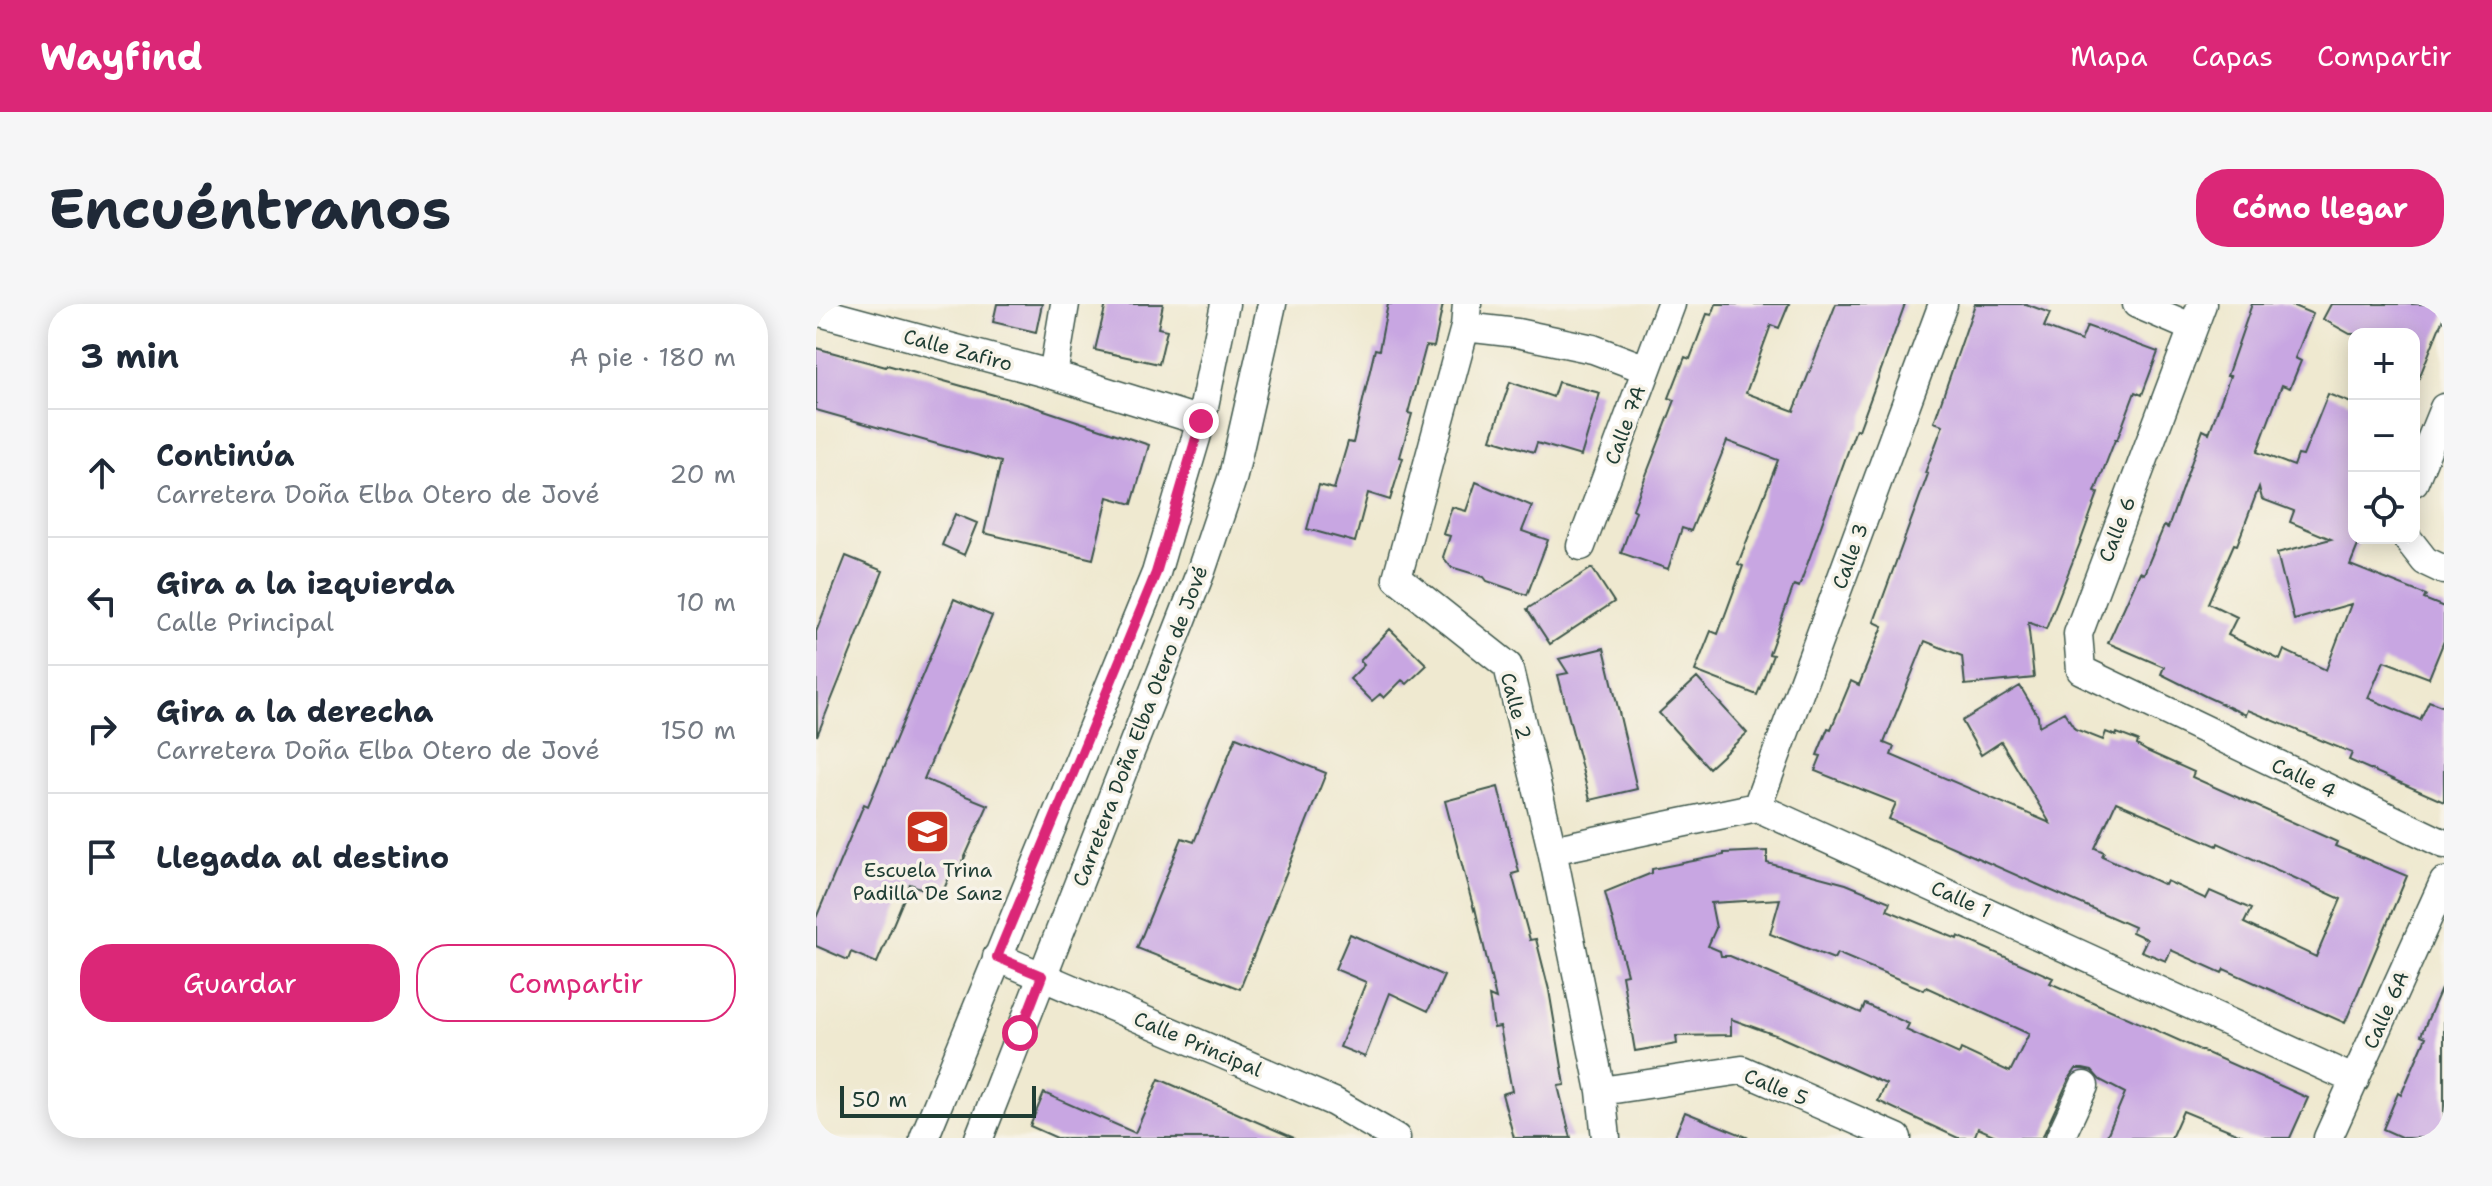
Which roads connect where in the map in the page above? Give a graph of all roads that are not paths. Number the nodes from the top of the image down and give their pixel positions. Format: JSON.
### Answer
{"nodes":[{"id":1,"x":1065,"y":304,"type":"edge"},
{"id":2,"x":1225,"y":304,"type":"edge"},
{"id":3,"x":1272,"y":304,"type":"edge"},
{"id":4,"x":1671,"y":304,"type":"edge"},
{"id":5,"x":1943,"y":304,"type":"edge"},
{"id":6,"x":2137,"y":304,"type":"edge"},
{"id":7,"x":832,"y":311,"type":"edge"},
{"id":8,"x":1466,"y":315,"type":"edge"},
{"id":9,"x":2197,"y":316,"type":"edge"},
{"id":10,"x":1646,"y":369,"type":"junction"},
{"id":11,"x":1053,"y":375,"type":"junction"},
{"id":12,"x":2444,"y":408,"type":"edge"},
{"id":13,"x":1201,"y":421,"type":"junction"},
{"id":14,"x":2418,"y":472,"type":"edge"},
{"id":15,"x":2412,"y":544,"type":"edge"},
{"id":16,"x":1581,"y":546,"type":"dead end"},
{"id":17,"x":2444,"y":570,"type":"edge"},
{"id":18,"x":2163,"y":711,"type":"joint"},
{"id":19,"x":1757,"y":807,"type":"junction"},
{"id":20,"x":2444,"y":844,"type":"edge"},
{"id":21,"x":1552,"y":850,"type":"junction"},
{"id":22,"x":2444,"y":882,"type":"edge"},
{"id":23,"x":997,"y":957,"type":"junction"},
{"id":24,"x":1042,"y":976,"type":"junction"},
{"id":25,"x":2355,"y":1080,"type":"junction"},
{"id":26,"x":2084,"y":1086,"type":"dead end"},
{"id":27,"x":1601,"y":1091,"type":"junction"},
{"id":28,"x":936,"y":1108,"type":"junction"},
{"id":29,"x":924,"y":1138,"type":"edge"},
{"id":30,"x":948,"y":1138,"type":"edge"},
{"id":31,"x":979,"y":1138,"type":"edge"},
{"id":32,"x":1396,"y":1138,"type":"edge"},
{"id":33,"x":1606,"y":1138,"type":"edge"},
{"id":34,"x":1897,"y":1138,"type":"edge"},
{"id":35,"x":2060,"y":1138,"type":"edge"},
{"id":36,"x":2328,"y":1138,"type":"edge"}],
"edges":[{"from":1,"to":11,"type":"street"},
{"from":2,"to":13,"type":"street","name":"Carretera Doña Elba Otero de Jové"},
{"from":3,"to":24,"type":"street","name":"Carretera Doña Elba Otero de Jové"},
{"from":4,"to":10,"type":"street","name":"Calle 7A"},
{"from":5,"to":19,"type":"street","name":"Calle 3"},
{"from":6,"to":9,"type":"street"},
{"from":7,"to":11,"type":"street","name":"Calle Zafiro"},
{"from":8,"to":10,"type":"street","name":"Calle 2"},
{"from":8,"to":21,"type":"street","name":"Calle 2"},
{"from":9,"to":18,"type":"street","name":"Calle 6"},
{"from":10,"to":16,"type":"street","name":"Calle 7A"},
{"from":11,"to":13,"type":"street","name":"Calle Zafiro"},
{"from":12,"to":14,"type":"street"},
{"from":13,"to":23,"type":"street","name":"Carretera Doña Elba Otero de Jové"},
{"from":15,"to":17,"type":"street"},
{"from":18,"to":20,"type":"street","name":"Calle 4"},
{"from":19,"to":21,"type":"street"},
{"from":19,"to":25,"type":"street","name":"Calle 1"},
{"from":21,"to":27,"type":"street","name":"Calle 2"},
{"from":22,"to":25,"type":"street","name":"Calle 6A"},
{"from":23,"to":24,"type":"street","name":"Calle Principal"},
{"from":23,"to":28,"type":"street","name":"Carretera Doña Elba Otero de Jové"},
{"from":24,"to":31,"type":"street","name":"Carretera Doña Elba Otero de Jové"},
{"from":24,"to":32,"type":"street","name":"Calle Principal"},
{"from":25,"to":36,"type":"street","name":"Calle 6A"},
{"from":26,"to":35,"type":"street"},
{"from":27,"to":33,"type":"street","name":"Calle 2"},
{"from":27,"to":34,"type":"street","name":"Calle 5"},
{"from":28,"to":29,"type":"street","name":"Carretera Doña Elba Otero de Jové"},
{"from":28,"to":30,"type":"street"}]}
